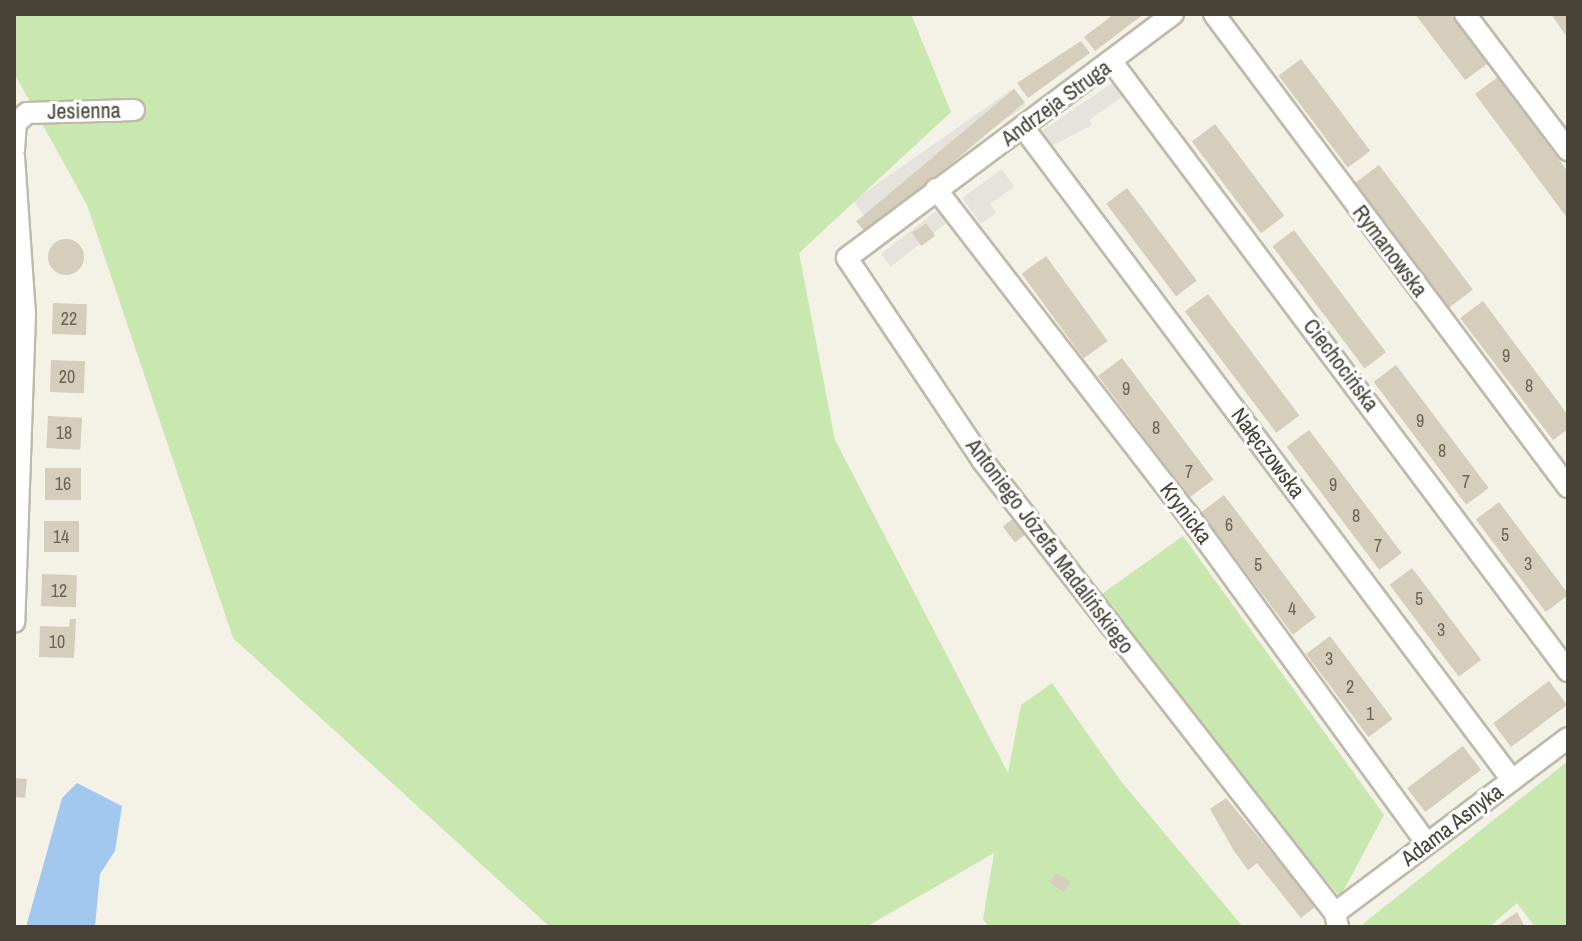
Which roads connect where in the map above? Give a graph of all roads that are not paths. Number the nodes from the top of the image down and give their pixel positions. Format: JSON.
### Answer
{"nodes":[{"id":1,"x":1173,"y":14,"type":"edge"},
{"id":2,"x":1214,"y":14,"type":"edge"},
{"id":3,"x":1465,"y":14,"type":"edge"},
{"id":4,"x":1112,"y":62,"type":"junction"},
{"id":5,"x":134,"y":110,"type":"dead end"},
{"id":6,"x":1023,"y":127,"type":"junction"},
{"id":7,"x":14,"y":150,"type":"edge"},
{"id":8,"x":1568,"y":150,"type":"edge"},
{"id":9,"x":14,"y":157,"type":"edge"},
{"id":10,"x":936,"y":189,"type":"junction"},
{"id":11,"x":20,"y":314,"type":"edge"},
{"id":12,"x":1568,"y":487,"type":"edge"},
{"id":13,"x":14,"y":622,"type":"edge"},
{"id":14,"x":1568,"y":671,"type":"edge"},
{"id":15,"x":1568,"y":738,"type":"edge"},
{"id":16,"x":1512,"y":780,"type":"junction"},
{"id":17,"x":1427,"y":844,"type":"junction"},
{"id":18,"x":1337,"y":920,"type":"edge"}],
"edges":[{"from":1,"to":4,"type":"street","name":"Andrzeja Struga"},
{"from":2,"to":12,"type":"street","name":"Rymanowska"},
{"from":3,"to":8,"type":"street"},
{"from":4,"to":6,"type":"street","name":"Andrzeja Struga"},
{"from":4,"to":14,"type":"street","name":"Ciechocińska"},
{"from":5,"to":7,"type":"street","name":"Jesienna"},
{"from":6,"to":10,"type":"street","name":"Andrzeja Struga"},
{"from":6,"to":16,"type":"street","name":"Nałęczowska"},
{"from":9,"to":11,"type":"street"},
{"from":10,"to":17,"type":"street","name":"Krynicka"},
{"from":10,"to":18,"type":"street","name":"Antoniego Józefa Madalińskiego"},
{"from":11,"to":13,"type":"street"},
{"from":15,"to":16,"type":"street","name":"Adama Asnyka"},
{"from":16,"to":17,"type":"street","name":"Adama Asnyka"},
{"from":17,"to":18,"type":"street","name":"Adama Asnyka"}]}
